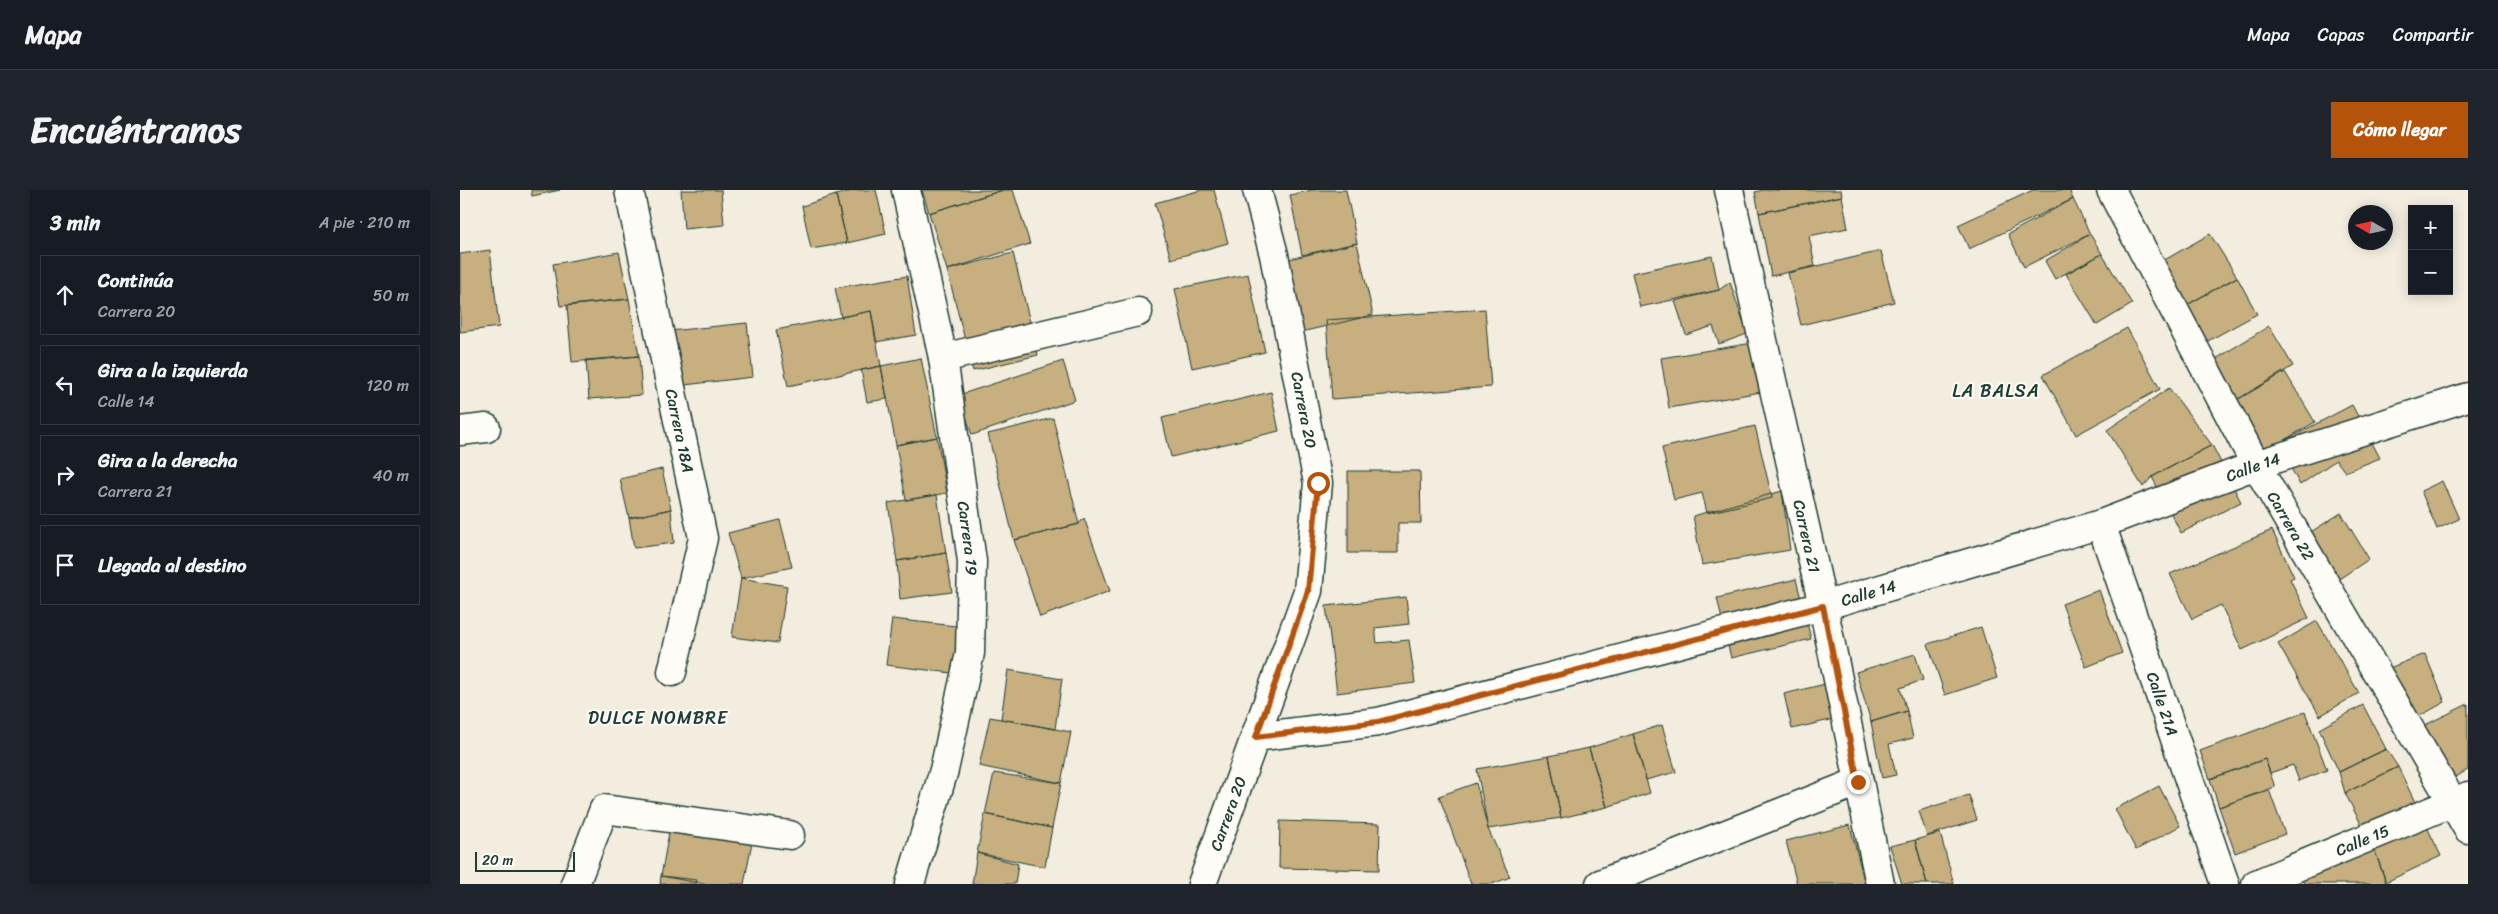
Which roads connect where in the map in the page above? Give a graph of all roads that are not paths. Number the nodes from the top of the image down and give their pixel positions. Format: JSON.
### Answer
{"nodes":[{"id":1,"x":629,"y":190,"type":"edge"},
{"id":2,"x":906,"y":190,"type":"edge"},
{"id":3,"x":1257,"y":190,"type":"edge"},
{"id":4,"x":1729,"y":190,"type":"edge"},
{"id":5,"x":2111,"y":190,"type":"edge"},
{"id":6,"x":1138,"y":312,"type":"dead end"},
{"id":7,"x":943,"y":358,"type":"junction"},
{"id":8,"x":2468,"y":397,"type":"edge"},
{"id":9,"x":2256,"y":465,"type":"junction"},
{"id":10,"x":2101,"y":524,"type":"junction"},
{"id":11,"x":1823,"y":606,"type":"junction"},
{"id":12,"x":672,"y":672,"type":"dead end"},
{"id":13,"x":1256,"y":737,"type":"junction"},
{"id":14,"x":1858,"y":782,"type":"junction"},
{"id":15,"x":2461,"y":799,"type":"edge"},
{"id":16,"x":2468,"y":829,"type":"edge"},
{"id":17,"x":790,"y":836,"type":"dead end"},
{"id":18,"x":575,"y":884,"type":"edge"},
{"id":19,"x":910,"y":884,"type":"edge"},
{"id":20,"x":1202,"y":884,"type":"edge"},
{"id":21,"x":1600,"y":884,"type":"edge"},
{"id":22,"x":1880,"y":884,"type":"edge"},
{"id":23,"x":2225,"y":884,"type":"edge"},
{"id":24,"x":2256,"y":884,"type":"edge"}],
"edges":[{"from":1,"to":12,"type":"street","name":"Carrera 18A"},
{"from":2,"to":7,"type":"street","name":"Carrera 19"},
{"from":3,"to":13,"type":"street","name":"Carrera 20"},
{"from":4,"to":11,"type":"street","name":"Carrera 21"},
{"from":5,"to":9,"type":"street","name":"Carrera 22"},
{"from":6,"to":7,"type":"street"},
{"from":7,"to":19,"type":"street","name":"Carrera 19"},
{"from":8,"to":9,"type":"street","name":"Calle 14"},
{"from":9,"to":10,"type":"street","name":"Calle 14"},
{"from":9,"to":15,"type":"street","name":"Carrera 22"},
{"from":10,"to":11,"type":"street","name":"Calle 14"},
{"from":10,"to":23,"type":"street","name":"Calle 21A"},
{"from":11,"to":13,"type":"street","name":"Calle 14"},
{"from":11,"to":14,"type":"street","name":"Carrera 21"},
{"from":13,"to":20,"type":"street","name":"Carrera 20"},
{"from":14,"to":21,"type":"street"},
{"from":14,"to":22,"type":"street","name":"Carrera 21"},
{"from":15,"to":16,"type":"street","name":"Carrera 22"},
{"from":15,"to":24,"type":"street","name":"Calle 15"},
{"from":17,"to":18,"type":"street"}]}
